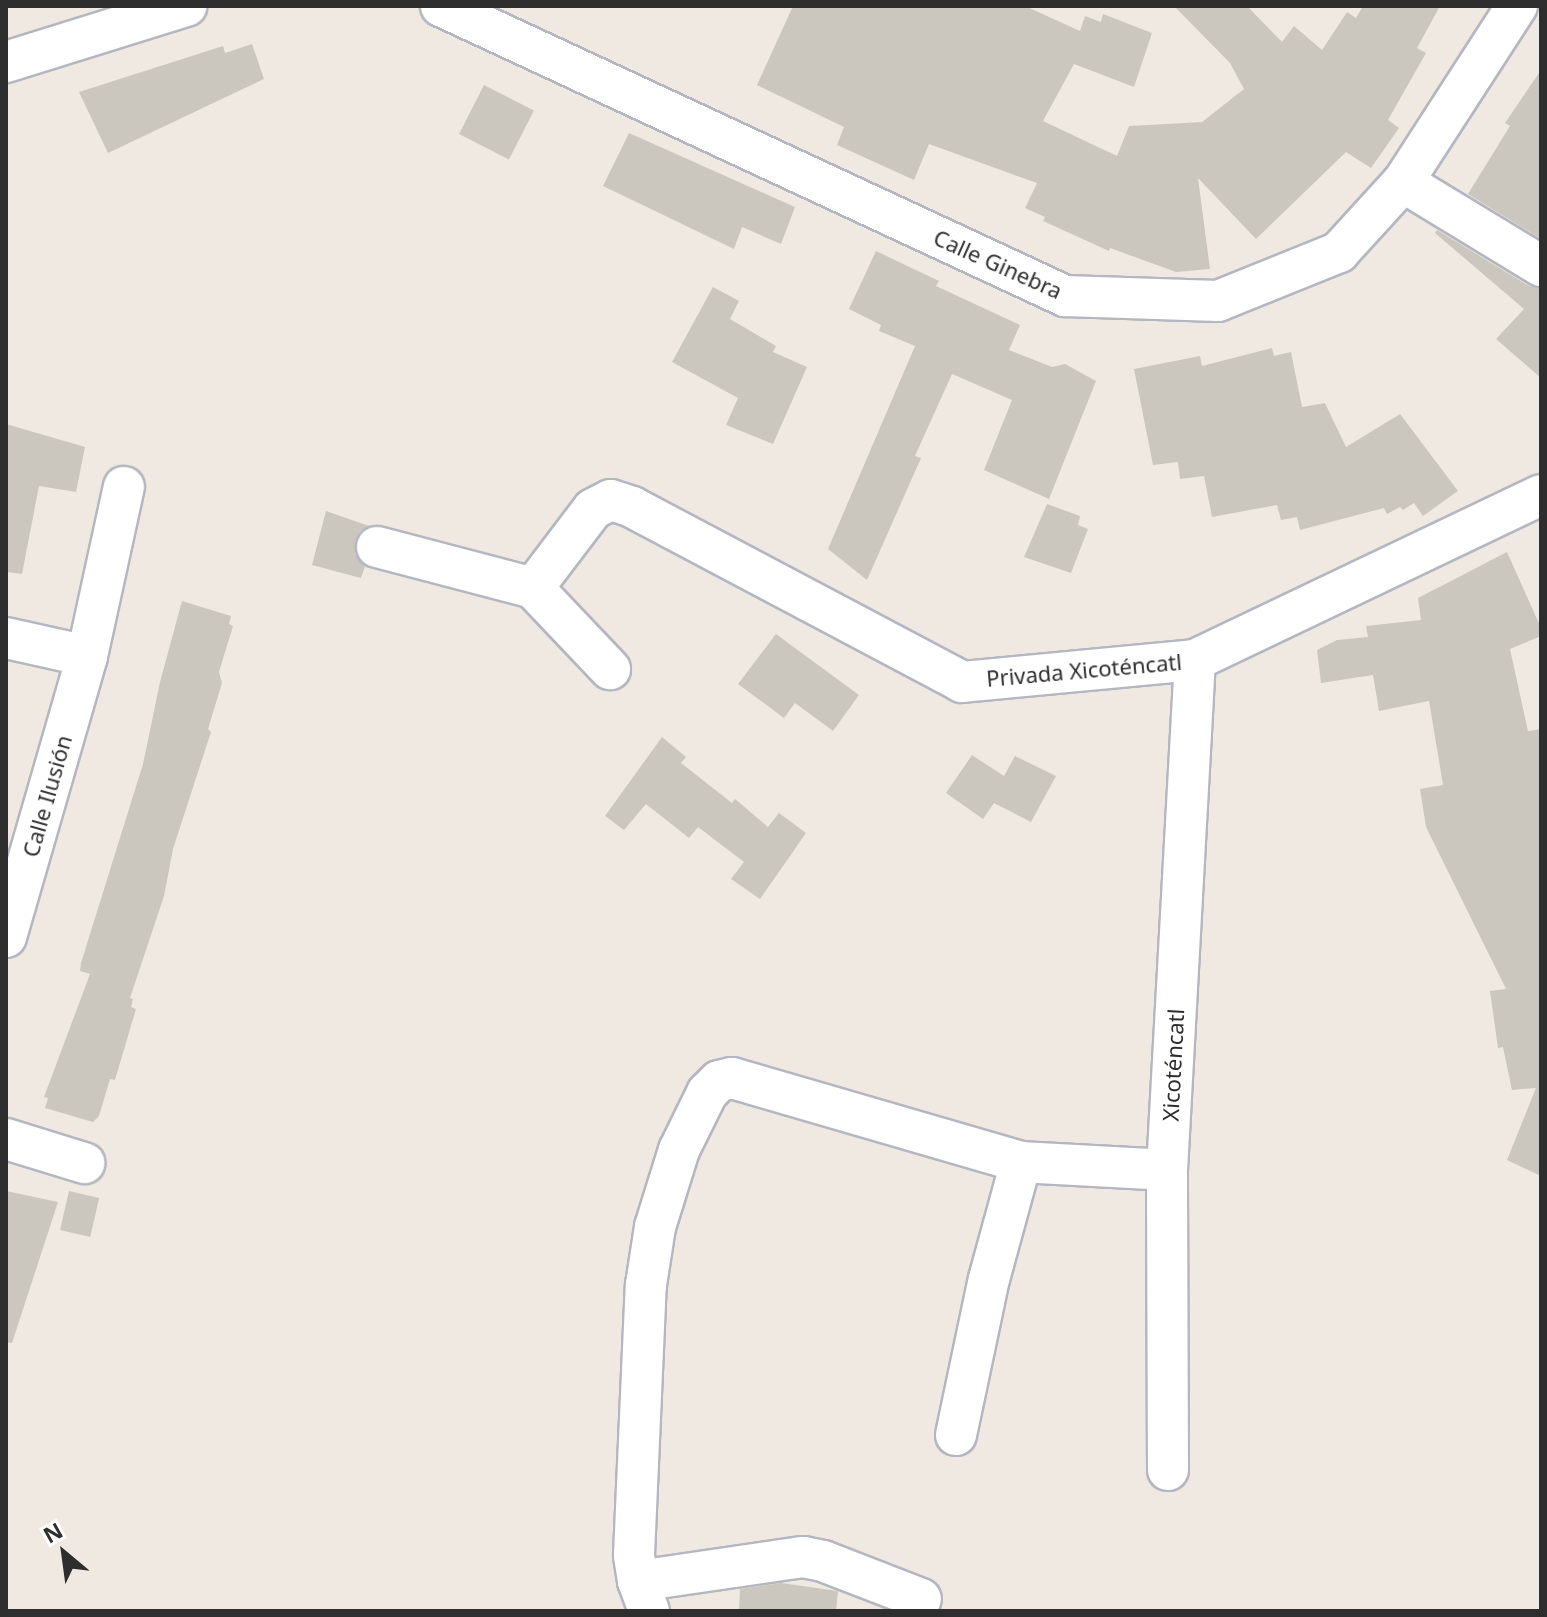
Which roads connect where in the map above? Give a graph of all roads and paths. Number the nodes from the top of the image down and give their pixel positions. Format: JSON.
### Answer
{"nodes":[{"id":1,"x":186,"y":6,"type":"edge"},
{"id":2,"x":441,"y":6,"type":"edge"},
{"id":3,"x":1517,"y":6,"type":"edge"},
{"id":4,"x":6,"y":62,"type":"edge"},
{"id":5,"x":1403,"y":182,"type":"junction"},
{"id":6,"x":1541,"y":266,"type":"edge"},
{"id":7,"x":124,"y":487,"type":"dead end"},
{"id":8,"x":1541,"y":495,"type":"edge"},
{"id":9,"x":377,"y":547,"type":"dead end"},
{"id":10,"x":533,"y":588,"type":"junction"},
{"id":11,"x":6,"y":638,"type":"edge"},
{"id":12,"x":87,"y":656,"type":"junction"},
{"id":13,"x":1195,"y":660,"type":"junction"},
{"id":14,"x":610,"y":669,"type":"dead end"},
{"id":15,"x":6,"y":937,"type":"edge"},
{"id":16,"x":6,"y":1139,"type":"edge"},
{"id":17,"x":1021,"y":1162,"type":"junction"},
{"id":18,"x":84,"y":1163,"type":"dead end"},
{"id":19,"x":1167,"y":1170,"type":"junction"},
{"id":20,"x":956,"y":1435,"type":"dead end"},
{"id":21,"x":1168,"y":1470,"type":"dead end"},
{"id":22,"x":644,"y":1596,"type":"edge"},
{"id":23,"x":921,"y":1599,"type":"dead end"}],
"edges":[{"from":1,"to":4,"type":"street"},
{"from":2,"to":5,"type":"street","name":"Calle Ginebra"},
{"from":3,"to":5,"type":"street","name":"Calle Ginebra"},
{"from":5,"to":6,"type":"street"},
{"from":7,"to":12,"type":"street","name":"Calle Ilusión"},
{"from":8,"to":13,"type":"street","name":"Privada Xicoténcatl"},
{"from":9,"to":10,"type":"street"},
{"from":10,"to":13,"type":"street","name":"Privada Xicoténcatl"},
{"from":10,"to":14,"type":"street"},
{"from":11,"to":12,"type":"street"},
{"from":12,"to":15,"type":"street","name":"Calle Ilusión"},
{"from":13,"to":19,"type":"street","name":"Xicoténcatl"},
{"from":16,"to":18,"type":"street"},
{"from":17,"to":19,"type":"street"},
{"from":17,"to":20,"type":"street"},
{"from":17,"to":22,"type":"street"},
{"from":19,"to":21,"type":"street","name":"Xicoténcatl"},
{"from":22,"to":23,"type":"street"}]}
